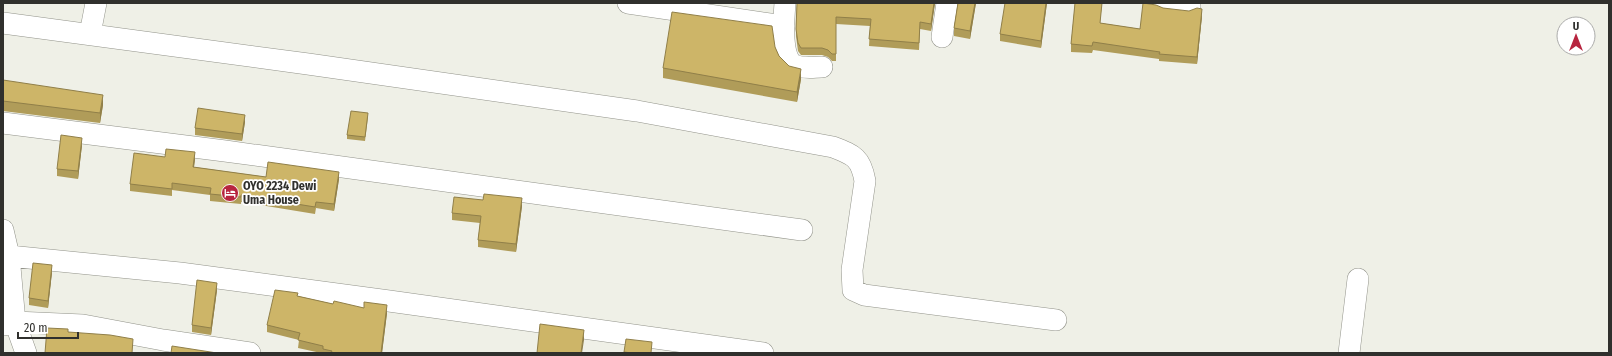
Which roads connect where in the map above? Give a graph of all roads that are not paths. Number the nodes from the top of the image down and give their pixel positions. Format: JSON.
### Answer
{"nodes":[{"id":1,"x":96,"y":3,"type":"edge"},
{"id":2,"x":628,"y":3,"type":"edge"},
{"id":3,"x":785,"y":3,"type":"edge"},
{"id":4,"x":947,"y":3,"type":"edge"},
{"id":5,"x":1164,"y":3,"type":"edge"},
{"id":6,"x":1190,"y":6,"type":"dead end"},
{"id":7,"x":3,"y":23,"type":"edge"},
{"id":8,"x":784,"y":26,"type":"junction"},
{"id":9,"x":90,"y":34,"type":"junction"},
{"id":10,"x":942,"y":37,"type":"dead end"},
{"id":11,"x":822,"y":67,"type":"dead end"},
{"id":12,"x":3,"y":123,"type":"edge"},
{"id":13,"x":3,"y":230,"type":"edge"},
{"id":14,"x":802,"y":230,"type":"dead end"},
{"id":15,"x":9,"y":256,"type":"junction"},
{"id":16,"x":1358,"y":279,"type":"dead end"},
{"id":17,"x":1056,"y":320,"type":"dead end"},
{"id":18,"x":9,"y":324,"type":"edge"},
{"id":19,"x":26,"y":353,"type":"edge"},
{"id":20,"x":250,"y":353,"type":"edge"},
{"id":21,"x":763,"y":353,"type":"edge"},
{"id":22,"x":1349,"y":353,"type":"edge"}],
"edges":[{"from":1,"to":9,"type":"street"},
{"from":2,"to":8,"type":"street"},
{"from":3,"to":8,"type":"street"},
{"from":4,"to":10,"type":"street"},
{"from":5,"to":6,"type":"street"},
{"from":7,"to":9,"type":"street"},
{"from":8,"to":11,"type":"street"},
{"from":9,"to":17,"type":"street"},
{"from":12,"to":14,"type":"street"},
{"from":13,"to":15,"type":"street"},
{"from":15,"to":18,"type":"street"},
{"from":15,"to":21,"type":"street"},
{"from":16,"to":22,"type":"street"},
{"from":18,"to":19,"type":"street"},
{"from":18,"to":20,"type":"street"}]}
